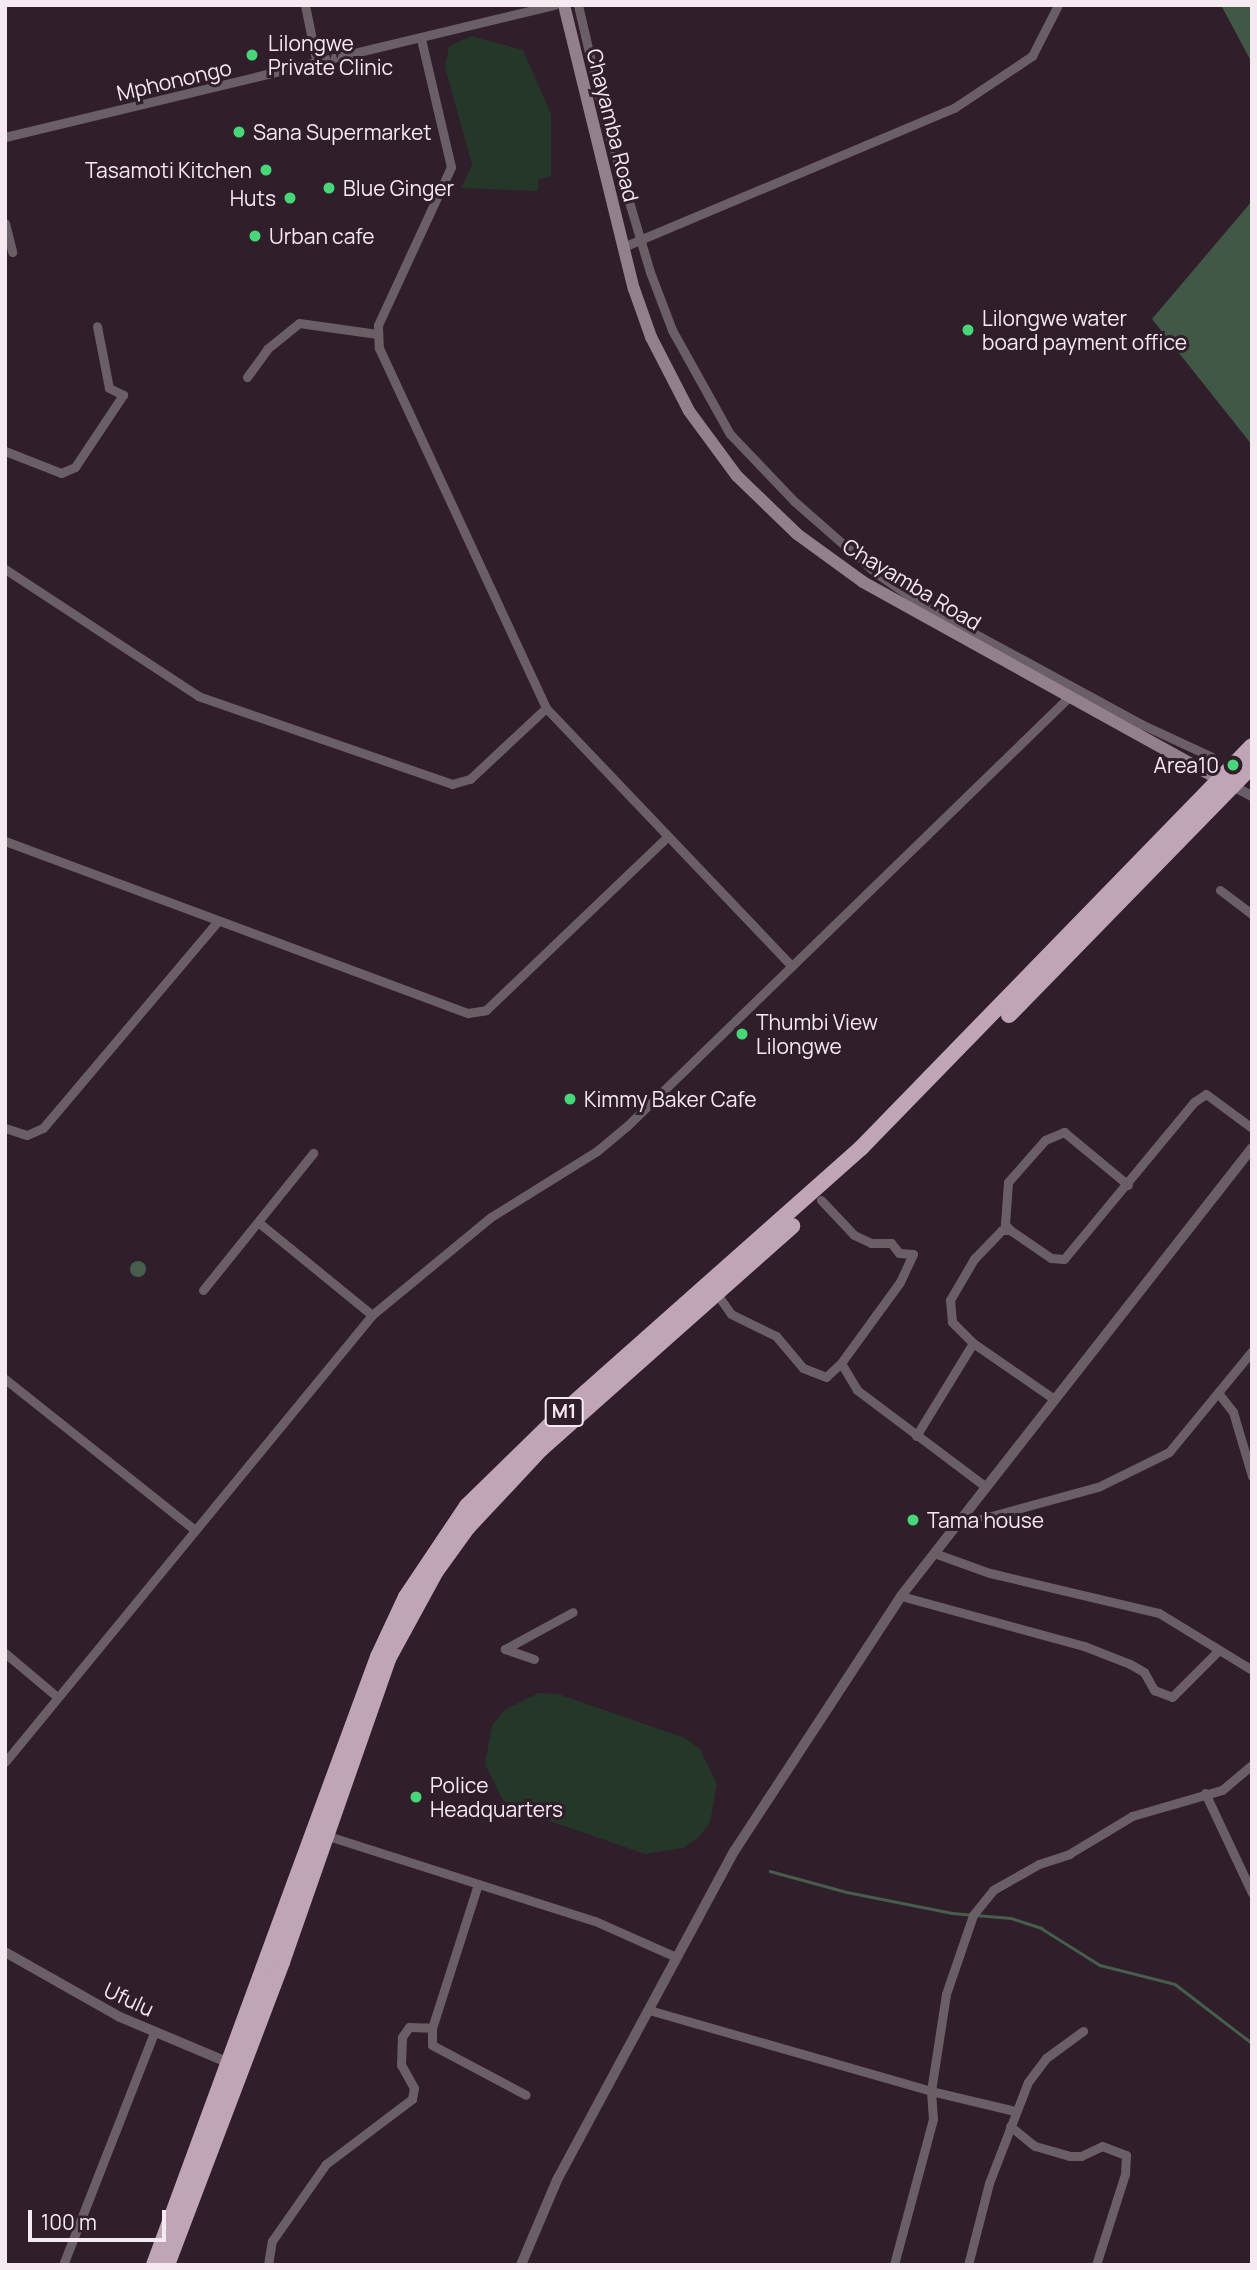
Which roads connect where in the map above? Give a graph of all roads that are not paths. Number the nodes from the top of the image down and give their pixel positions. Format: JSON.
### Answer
{"nodes":[{"id":1,"x":304,"y":5,"type":"edge"},
{"id":2,"x":554,"y":5,"type":"edge"},
{"id":3,"x":564,"y":5,"type":"edge"},
{"id":4,"x":578,"y":5,"type":"edge"},
{"id":5,"x":1058,"y":5,"type":"edge"},
{"id":6,"x":421,"y":39,"type":"junction"},
{"id":7,"x":317,"y":64,"type":"junction"},
{"id":8,"x":5,"y":137,"type":"edge"},
{"id":9,"x":5,"y":223,"type":"edge"},
{"id":10,"x":642,"y":240,"type":"junction"},
{"id":11,"x":623,"y":247,"type":"junction"},
{"id":12,"x":12,"y":252,"type":"dead end"},
{"id":13,"x":97,"y":326,"type":"dead end"},
{"id":14,"x":377,"y":334,"type":"junction"},
{"id":15,"x":247,"y":377,"type":"dead end"},
{"id":16,"x":5,"y":451,"type":"edge"},
{"id":17,"x":5,"y":569,"type":"edge"},
{"id":18,"x":1070,"y":696,"type":"junction"},
{"id":19,"x":546,"y":708,"type":"junction"},
{"id":20,"x":1252,"y":746,"type":"edge"},
{"id":21,"x":1212,"y":757,"type":"dead end"},
{"id":22,"x":1252,"y":766,"type":"edge"},
{"id":23,"x":1226,"y":783,"type":"junction"},
{"id":24,"x":1252,"y":796,"type":"edge"},
{"id":25,"x":667,"y":837,"type":"junction"},
{"id":26,"x":5,"y":841,"type":"edge"},
{"id":27,"x":1220,"y":890,"type":"dead end"},
{"id":28,"x":1252,"y":914,"type":"edge"},
{"id":29,"x":218,"y":922,"type":"junction"},
{"id":30,"x":792,"y":966,"type":"junction"},
{"id":31,"x":5,"y":1128,"type":"edge"},
{"id":32,"x":1252,"y":1128,"type":"edge"},
{"id":33,"x":1252,"y":1148,"type":"edge"},
{"id":34,"x":313,"y":1153,"type":"dead end"},
{"id":35,"x":1129,"y":1185,"type":"junction"},
{"id":36,"x":821,"y":1200,"type":"junction"},
{"id":37,"x":258,"y":1222,"type":"junction"},
{"id":38,"x":1010,"y":1230,"type":"junction"},
{"id":39,"x":204,"y":1290,"type":"dead end"},
{"id":40,"x":717,"y":1294,"type":"junction"},
{"id":41,"x":372,"y":1315,"type":"junction"},
{"id":42,"x":973,"y":1343,"type":"junction"},
{"id":43,"x":1252,"y":1351,"type":"edge"},
{"id":44,"x":841,"y":1363,"type":"junction"},
{"id":45,"x":5,"y":1379,"type":"edge"},
{"id":46,"x":1219,"y":1394,"type":"junction"},
{"id":47,"x":1054,"y":1399,"type":"junction"},
{"id":48,"x":916,"y":1436,"type":"junction"},
{"id":49,"x":1252,"y":1476,"type":"edge"},
{"id":50,"x":985,"y":1486,"type":"junction"},
{"id":51,"x":954,"y":1526,"type":"junction"},
{"id":52,"x":195,"y":1530,"type":"junction"},
{"id":53,"x":934,"y":1553,"type":"junction"},
{"id":54,"x":901,"y":1596,"type":"junction"},
{"id":55,"x":573,"y":1612,"type":"dead end"},
{"id":56,"x":1218,"y":1651,"type":"junction"},
{"id":57,"x":5,"y":1653,"type":"edge"},
{"id":58,"x":534,"y":1659,"type":"dead end"},
{"id":59,"x":1252,"y":1670,"type":"edge"},
{"id":60,"x":57,"y":1696,"type":"junction"},
{"id":61,"x":5,"y":1762,"type":"edge"},
{"id":62,"x":1250,"y":1770,"type":"edge"},
{"id":63,"x":1205,"y":1793,"type":"junction"},
{"id":64,"x":324,"y":1835,"type":"junction"},
{"id":65,"x":478,"y":1884,"type":"junction"},
{"id":66,"x":1252,"y":1893,"type":"edge"},
{"id":67,"x":5,"y":1952,"type":"edge"},
{"id":68,"x":676,"y":1957,"type":"junction"},
{"id":69,"x":649,"y":2010,"type":"junction"},
{"id":70,"x":432,"y":2028,"type":"junction"},
{"id":71,"x":1083,"y":2031,"type":"dead end"},
{"id":72,"x":154,"y":2033,"type":"junction"},
{"id":73,"x":236,"y":2066,"type":"junction"},
{"id":74,"x":931,"y":2091,"type":"junction"},
{"id":75,"x":526,"y":2095,"type":"dead end"},
{"id":76,"x":1015,"y":2111,"type":"junction"},
{"id":77,"x":1010,"y":2126,"type":"junction"},
{"id":78,"x":63,"y":2265,"type":"edge"},
{"id":79,"x":154,"y":2265,"type":"edge"},
{"id":80,"x":167,"y":2265,"type":"edge"},
{"id":81,"x":268,"y":2265,"type":"edge"},
{"id":82,"x":522,"y":2265,"type":"edge"},
{"id":83,"x":894,"y":2265,"type":"edge"},
{"id":84,"x":968,"y":2265,"type":"edge"},
{"id":85,"x":1097,"y":2265,"type":"edge"}],
"edges":[{"from":1,"to":7,"type":"street"},
{"from":2,"to":6,"type":"street","name":"Mphonongo"},
{"from":3,"to":11,"type":"main road","name":"Chayamba Road"},
{"from":4,"to":10,"type":"street"},
{"from":5,"to":10,"type":"street"},
{"from":6,"to":7,"type":"street","name":"Mphonongo"},
{"from":6,"to":14,"type":"street"},
{"from":7,"to":8,"type":"street","name":"Mphonongo"},
{"from":9,"to":12,"type":"street"},
{"from":10,"to":11,"type":"street"},
{"from":10,"to":21,"type":"street"},
{"from":11,"to":18,"type":"main road","name":"Chayamba Road"},
{"from":13,"to":16,"type":"street"},
{"from":14,"to":15,"type":"street"},
{"from":14,"to":19,"type":"street"},
{"from":17,"to":19,"type":"street"},
{"from":18,"to":23,"type":"main road","name":"Chayamba Road"},
{"from":18,"to":30,"type":"street"},
{"from":19,"to":25,"type":"street"},
{"from":20,"to":23,"type":"highway","number":"M1"},
{"from":22,"to":23,"type":"highway","number":"M1"},
{"from":23,"to":24,"type":"street"},
{"from":23,"to":36,"type":"highway","number":"M1"},
{"from":23,"to":73,"type":"highway","number":"M1"},
{"from":25,"to":29,"type":"street"},
{"from":25,"to":30,"type":"street"},
{"from":26,"to":29,"type":"street"},
{"from":27,"to":28,"type":"street"},
{"from":29,"to":31,"type":"street"},
{"from":30,"to":41,"type":"street"},
{"from":32,"to":35,"type":"street"},
{"from":33,"to":47,"type":"street"},
{"from":34,"to":37,"type":"street"},
{"from":35,"to":38,"type":"street"},
{"from":35,"to":38,"type":"street"},
{"from":36,"to":40,"type":"highway","number":"M1"},
{"from":36,"to":44,"type":"street"},
{"from":37,"to":39,"type":"street"},
{"from":37,"to":41,"type":"street"},
{"from":38,"to":42,"type":"street"},
{"from":40,"to":44,"type":"street"},
{"from":40,"to":64,"type":"highway","number":"M1"},
{"from":41,"to":52,"type":"street"},
{"from":42,"to":47,"type":"street"},
{"from":42,"to":48,"type":"street"},
{"from":43,"to":46,"type":"street"},
{"from":44,"to":48,"type":"street"},
{"from":45,"to":52,"type":"street"},
{"from":46,"to":49,"type":"street"},
{"from":46,"to":51,"type":"street"},
{"from":47,"to":50,"type":"street"},
{"from":48,"to":50,"type":"street"},
{"from":50,"to":51,"type":"street"},
{"from":51,"to":53,"type":"street"},
{"from":52,"to":60,"type":"street"},
{"from":53,"to":54,"type":"street"},
{"from":53,"to":56,"type":"street"},
{"from":54,"to":56,"type":"street"},
{"from":54,"to":68,"type":"street"},
{"from":55,"to":58,"type":"street"},
{"from":56,"to":59,"type":"street"},
{"from":57,"to":60,"type":"street"},
{"from":60,"to":61,"type":"street"},
{"from":62,"to":63,"type":"street"},
{"from":63,"to":66,"type":"street"},
{"from":63,"to":74,"type":"street"},
{"from":64,"to":65,"type":"street"},
{"from":64,"to":73,"type":"highway","number":"M1"},
{"from":65,"to":68,"type":"street"},
{"from":65,"to":70,"type":"street"},
{"from":67,"to":72,"type":"street","name":"Ufulu"},
{"from":68,"to":69,"type":"street"},
{"from":69,"to":74,"type":"street"},
{"from":69,"to":82,"type":"street"},
{"from":70,"to":75,"type":"street"},
{"from":70,"to":81,"type":"street"},
{"from":71,"to":76,"type":"street"},
{"from":72,"to":73,"type":"street","name":"Ufulu"},
{"from":72,"to":78,"type":"street"},
{"from":73,"to":79,"type":"highway","number":"M1"},
{"from":73,"to":80,"type":"highway","number":"M1"},
{"from":74,"to":76,"type":"street"},
{"from":74,"to":83,"type":"street"},
{"from":76,"to":77,"type":"street"},
{"from":77,"to":84,"type":"street"},
{"from":77,"to":85,"type":"street"}]}
